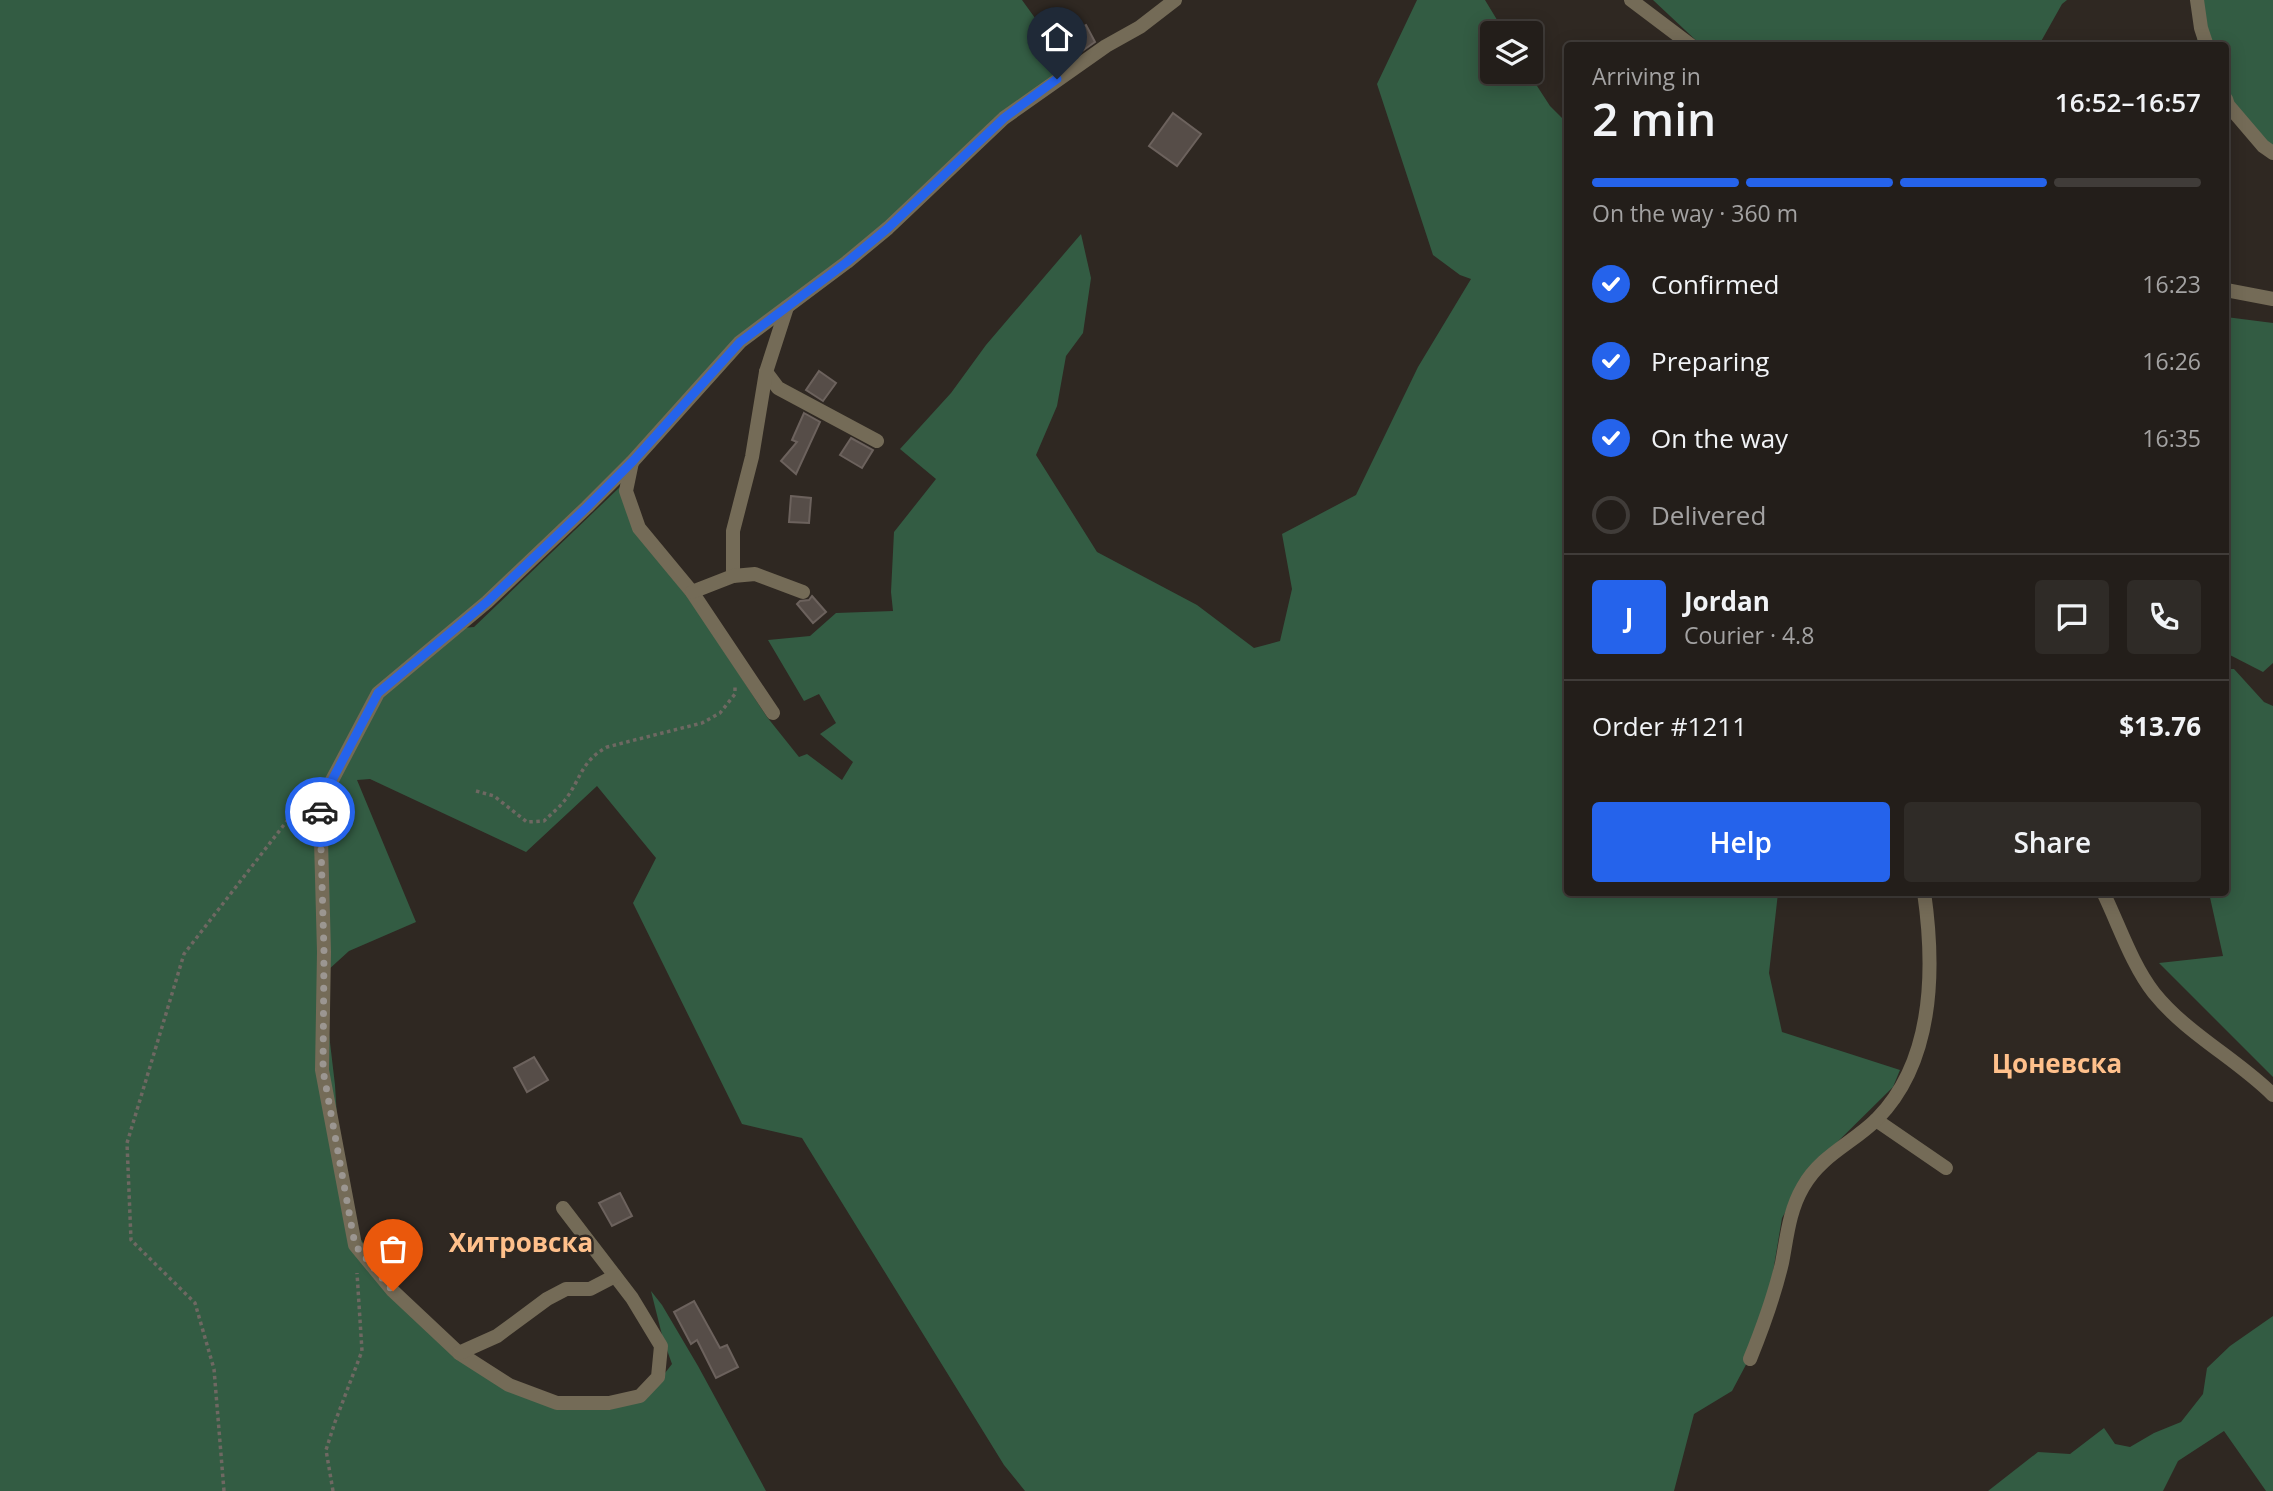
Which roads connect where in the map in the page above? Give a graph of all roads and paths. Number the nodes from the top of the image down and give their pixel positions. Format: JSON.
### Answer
{"nodes":[{"id":1,"x":1175,"y":0,"type":"edge"},
{"id":2,"x":1631,"y":0,"type":"edge"},
{"id":3,"x":2197,"y":0,"type":"edge"},
{"id":4,"x":1687,"y":42,"type":"edge"},
{"id":5,"x":2205,"y":42,"type":"edge"},
{"id":6,"x":2229,"y":106,"type":"edge"},
{"id":7,"x":2273,"y":153,"type":"edge"},
{"id":8,"x":2229,"y":291,"type":"edge"},
{"id":9,"x":2273,"y":299,"type":"edge"},
{"id":10,"x":788,"y":306,"type":"junction"},
{"id":11,"x":766,"y":372,"type":"junction"},
{"id":12,"x":877,"y":441,"type":"dead end"},
{"id":13,"x":633,"y":461,"type":"junction"},
{"id":14,"x":733,"y":576,"type":"junction"},
{"id":15,"x":692,"y":592,"type":"junction"},
{"id":16,"x":803,"y":592,"type":"dead end"},
{"id":17,"x":734,"y":653,"type":"junction"},
{"id":18,"x":773,"y":713,"type":"dead end"},
{"id":19,"x":311,"y":789,"type":"dead end"},
{"id":20,"x":476,"y":791,"type":"dead end"},
{"id":21,"x":1925,"y":896,"type":"edge"},
{"id":22,"x":2105,"y":896,"type":"edge"},
{"id":23,"x":2273,"y":1095,"type":"edge"},
{"id":24,"x":1876,"y":1120,"type":"junction"},
{"id":25,"x":1946,"y":1168,"type":"dead end"},
{"id":26,"x":564,"y":1208,"type":"dead end"},
{"id":27,"x":355,"y":1245,"type":"junction"},
{"id":28,"x":615,"y":1276,"type":"junction"},
{"id":29,"x":459,"y":1353,"type":"junction"},
{"id":30,"x":1750,"y":1359,"type":"dead end"},
{"id":31,"x":224,"y":1491,"type":"edge"},
{"id":32,"x":333,"y":1491,"type":"edge"}],
"edges":[{"from":1,"to":10,"type":"street"},
{"from":2,"to":4,"type":"street"},
{"from":3,"to":5,"type":"street"},
{"from":6,"to":7,"type":"street"},
{"from":8,"to":9,"type":"street"},
{"from":10,"to":11,"type":"street"},
{"from":10,"to":13,"type":"street"},
{"from":11,"to":12,"type":"street"},
{"from":11,"to":14,"type":"street"},
{"from":13,"to":15,"type":"street"},
{"from":13,"to":27,"type":"street"},
{"from":14,"to":15,"type":"street"},
{"from":14,"to":16,"type":"street"},
{"from":15,"to":17,"type":"street"},
{"from":17,"to":18,"type":"street"},
{"from":17,"to":20,"type":"path"},
{"from":19,"to":31,"type":"path"},
{"from":21,"to":24,"type":"street"},
{"from":22,"to":23,"type":"street"},
{"from":24,"to":25,"type":"street"},
{"from":24,"to":30,"type":"street"},
{"from":26,"to":28,"type":"street"},
{"from":27,"to":29,"type":"street"},
{"from":27,"to":32,"type":"path"},
{"from":28,"to":29,"type":"street"},
{"from":28,"to":29,"type":"street"}]}
